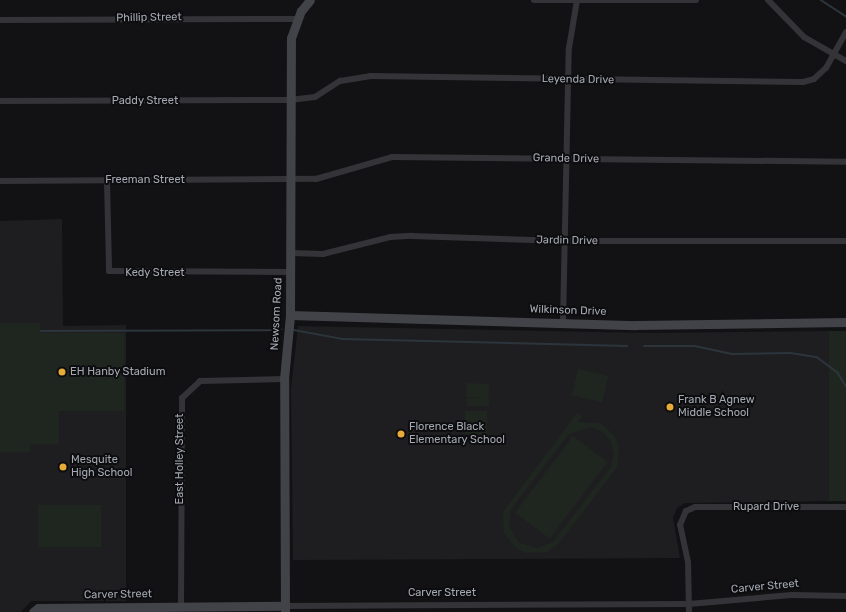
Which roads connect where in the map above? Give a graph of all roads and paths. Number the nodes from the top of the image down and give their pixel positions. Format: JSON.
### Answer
{"nodes":[{"id":1,"x":310,"y":0,"type":"edge"},
{"id":2,"x":317,"y":0,"type":"edge"},
{"id":3,"x":534,"y":0,"type":"edge"},
{"id":4,"x":577,"y":0,"type":"edge"},
{"id":5,"x":696,"y":0,"type":"edge"},
{"id":6,"x":768,"y":0,"type":"edge"},
{"id":7,"x":298,"y":19,"type":"junction"},
{"id":8,"x":0,"y":20,"type":"edge"},
{"id":9,"x":846,"y":32,"type":"edge"},
{"id":10,"x":834,"y":54,"type":"junction"},
{"id":11,"x":846,"y":61,"type":"edge"},
{"id":12,"x":569,"y":80,"type":"junction"},
{"id":13,"x":290,"y":100,"type":"junction"},
{"id":14,"x":0,"y":101,"type":"edge"},
{"id":15,"x":567,"y":160,"type":"junction"},
{"id":16,"x":846,"y":162,"type":"edge"},
{"id":17,"x":290,"y":179,"type":"junction"},
{"id":18,"x":106,"y":180,"type":"junction"},
{"id":19,"x":0,"y":181,"type":"edge"},
{"id":20,"x":565,"y":241,"type":"junction"},
{"id":21,"x":846,"y":241,"type":"edge"},
{"id":22,"x":291,"y":252,"type":"junction"},
{"id":23,"x":291,"y":272,"type":"junction"},
{"id":24,"x":290,"y":316,"type":"junction"},
{"id":25,"x":846,"y":322,"type":"edge"},
{"id":26,"x":563,"y":323,"type":"junction"},
{"id":27,"x":284,"y":380,"type":"junction"},
{"id":28,"x":846,"y":507,"type":"edge"},
{"id":29,"x":846,"y":596,"type":"edge"},
{"id":30,"x":689,"y":604,"type":"junction"},
{"id":31,"x":59,"y":607,"type":"junction"},
{"id":32,"x":184,"y":608,"type":"edge"},
{"id":33,"x":284,"y":609,"type":"edge"},
{"id":34,"x":35,"y":610,"type":"edge"},
{"id":35,"x":50,"y":612,"type":"edge"},
{"id":36,"x":689,"y":612,"type":"edge"}],
"edges":[{"from":1,"to":7,"type":"street","name":"Newsom Road"},
{"from":2,"to":7,"type":"street","name":"Newsom Road"},
{"from":3,"to":4,"type":"street"},
{"from":4,"to":5,"type":"street"},
{"from":4,"to":12,"type":"street"},
{"from":6,"to":10,"type":"street"},
{"from":7,"to":8,"type":"street","name":"Phillip Street"},
{"from":7,"to":13,"type":"street","name":"Newsom Road"},
{"from":9,"to":10,"type":"street","name":"Leyenda Drive"},
{"from":10,"to":11,"type":"street"},
{"from":10,"to":12,"type":"street","name":"Leyenda Drive"},
{"from":12,"to":13,"type":"street","name":"Leyenda Drive"},
{"from":12,"to":15,"type":"street"},
{"from":13,"to":14,"type":"street","name":"Paddy Street"},
{"from":13,"to":17,"type":"street","name":"Newsom Road"},
{"from":15,"to":16,"type":"street","name":"Grande Drive"},
{"from":15,"to":17,"type":"street","name":"Grande Drive"},
{"from":15,"to":20,"type":"street"},
{"from":17,"to":18,"type":"street","name":"Freeman Street"},
{"from":17,"to":22,"type":"street","name":"Newsom Road"},
{"from":18,"to":19,"type":"street","name":"Freeman Street"},
{"from":18,"to":23,"type":"street","name":"Kedy Street"},
{"from":20,"to":21,"type":"street","name":"Jardin Drive"},
{"from":20,"to":22,"type":"street","name":"Jardin Drive"},
{"from":20,"to":26,"type":"street"},
{"from":22,"to":23,"type":"street","name":"Newsom Road"},
{"from":23,"to":24,"type":"street","name":"Newsom Road"},
{"from":24,"to":26,"type":"street","name":"Wilkinson Drive"},
{"from":24,"to":27,"type":"street","name":"Newsom Road"},
{"from":25,"to":26,"type":"street","name":"Wilkinson Drive"},
{"from":27,"to":32,"type":"street","name":"East Holley Street"},
{"from":27,"to":33,"type":"street","name":"Newsom Road"},
{"from":28,"to":30,"type":"street","name":"Rupard Drive"},
{"from":29,"to":30,"type":"street","name":"Carver Street"},
{"from":30,"to":33,"type":"street","name":"Carver Street"},
{"from":30,"to":36,"type":"street"},
{"from":31,"to":32,"type":"street","name":"Carver Street"},
{"from":31,"to":34,"type":"street","name":"Carver Street"},
{"from":31,"to":35,"type":"street"},
{"from":32,"to":33,"type":"street","name":"Carver Street"}]}
